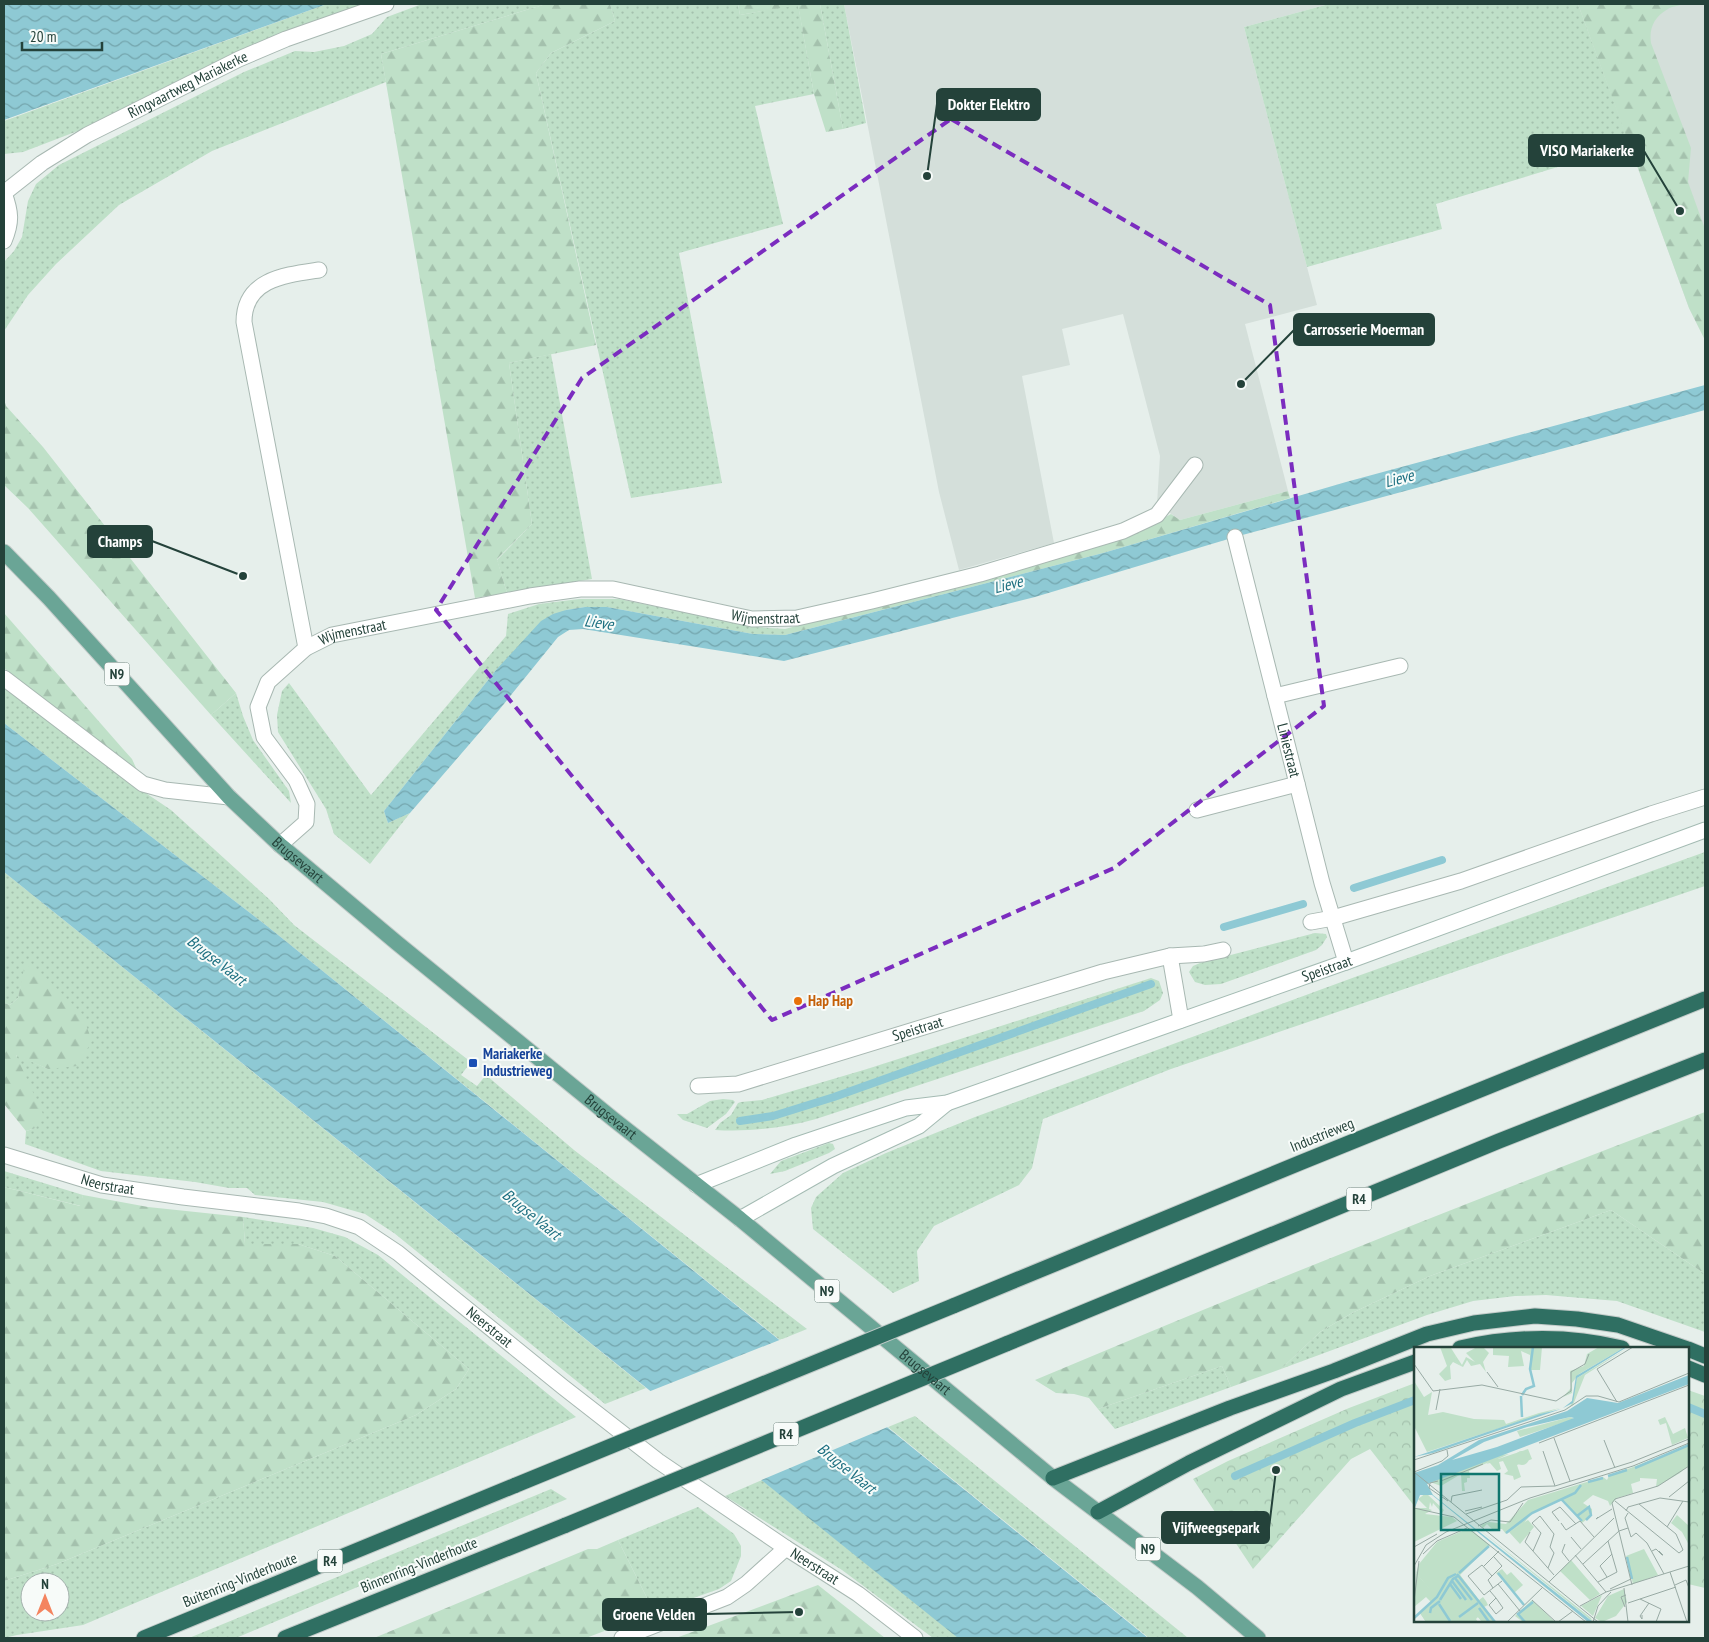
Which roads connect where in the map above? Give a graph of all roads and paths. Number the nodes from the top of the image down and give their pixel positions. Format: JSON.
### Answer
{"nodes":[{"id":1,"x":386,"y":4,"type":"edge"},
{"id":2,"x":4,"y":193,"type":"edge"},
{"id":3,"x":4,"y":241,"type":"edge"},
{"id":4,"x":319,"y":270,"type":"dead end"},
{"id":5,"x":1195,"y":465,"type":"dead end"},
{"id":6,"x":1235,"y":537,"type":"dead end"},
{"id":7,"x":4,"y":552,"type":"edge"},
{"id":8,"x":306,"y":648,"type":"junction"},
{"id":9,"x":1400,"y":666,"type":"dead end"},
{"id":10,"x":4,"y":678,"type":"edge"},
{"id":11,"x":1275,"y":696,"type":"junction"},
{"id":12,"x":1297,"y":784,"type":"junction"},
{"id":13,"x":1705,"y":797,"type":"edge"},
{"id":14,"x":228,"y":798,"type":"junction"},
{"id":15,"x":1197,"y":810,"type":"dead end"},
{"id":16,"x":1705,"y":830,"type":"edge"},
{"id":17,"x":280,"y":845,"type":"junction"},
{"id":18,"x":1333,"y":918,"type":"junction"},
{"id":19,"x":1312,"y":922,"type":"dead end"},
{"id":20,"x":1223,"y":950,"type":"dead end"},
{"id":21,"x":1170,"y":956,"type":"junction"},
{"id":22,"x":1346,"y":962,"type":"junction"},
{"id":23,"x":1705,"y":999,"type":"edge"},
{"id":24,"x":1181,"y":1020,"type":"junction"},
{"id":25,"x":1701,"y":1063,"type":"edge"},
{"id":26,"x":698,"y":1086,"type":"dead end"},
{"id":27,"x":947,"y":1103,"type":"junction"},
{"id":28,"x":4,"y":1155,"type":"edge"},
{"id":29,"x":696,"y":1185,"type":"junction"},
{"id":30,"x":740,"y":1219,"type":"junction"},
{"id":31,"x":1464,"y":1347,"type":"edge"},
{"id":32,"x":1618,"y":1347,"type":"edge"},
{"id":33,"x":1680,"y":1347,"type":"edge"},
{"id":34,"x":1689,"y":1350,"type":"edge"},
{"id":35,"x":1705,"y":1356,"type":"edge"},
{"id":36,"x":1414,"y":1362,"type":"edge"},
{"id":37,"x":1689,"y":1368,"type":"edge"},
{"id":38,"x":1705,"y":1375,"type":"edge"},
{"id":39,"x":1053,"y":1478,"type":"junction"},
{"id":40,"x":516,"y":1485,"type":"joint"},
{"id":41,"x":1098,"y":1512,"type":"junction"},
{"id":42,"x":786,"y":1548,"type":"junction"},
{"id":43,"x":144,"y":1638,"type":"edge"},
{"id":44,"x":285,"y":1638,"type":"edge"},
{"id":45,"x":622,"y":1638,"type":"edge"},
{"id":46,"x":914,"y":1638,"type":"edge"},
{"id":47,"x":1258,"y":1638,"type":"edge"}],
"edges":[{"from":1,"to":2,"type":"street","name":"Ringvaartweg Mariakerke"},
{"from":2,"to":3,"type":"street"},
{"from":4,"to":8,"type":"street","name":"Wijmenstraat"},
{"from":5,"to":8,"type":"street","name":"Wijmenstraat"},
{"from":6,"to":11,"type":"street","name":"Liniestraat"},
{"from":7,"to":14,"type":"main road","name":"Brugsevaart","number":"N9"},
{"from":8,"to":17,"type":"street","name":"Wijmenstraat"},
{"from":9,"to":11,"type":"street"},
{"from":10,"to":14,"type":"street"},
{"from":11,"to":12,"type":"street","name":"Liniestraat"},
{"from":12,"to":15,"type":"street"},
{"from":12,"to":18,"type":"street","name":"Liniestraat"},
{"from":13,"to":18,"type":"street"},
{"from":14,"to":17,"type":"main road","name":"Brugsevaart","number":"N9"},
{"from":16,"to":22,"type":"street","name":"Speistraat"},
{"from":17,"to":29,"type":"main road","name":"Brugsevaart","number":"N9"},
{"from":18,"to":19,"type":"street"},
{"from":18,"to":22,"type":"street","name":"Liniestraat"},
{"from":20,"to":21,"type":"street","name":"Speistraat"},
{"from":21,"to":24,"type":"street"},
{"from":21,"to":26,"type":"street","name":"Speistraat"},
{"from":22,"to":24,"type":"street","name":"Speistraat"},
{"from":23,"to":40,"type":"highway","name":"Industrieweg","number":"R4","bridge":true},
{"from":24,"to":27,"type":"street","name":"Speistraat"},
{"from":25,"to":44,"type":"highway","name":"Binnenring-Vinderhoute","number":"R4","bridge":true},
{"from":27,"to":29,"type":"street","name":"Speistraat"},
{"from":27,"to":30,"type":"street","name":"Speistraat"},
{"from":28,"to":42,"type":"street","name":"Neerstraat"},
{"from":29,"to":30,"type":"main road","name":"Brugsevaart","number":"N9"},
{"from":30,"to":39,"type":"main road","name":"Brugsevaart","number":"N9"},
{"from":31,"to":32,"type":"highway"},
{"from":33,"to":39,"type":"highway"},
{"from":34,"to":35,"type":"highway"},
{"from":36,"to":41,"type":"highway"},
{"from":37,"to":38,"type":"highway"},
{"from":39,"to":41,"type":"main road","name":"Brugsevaart","number":"N9"},
{"from":40,"to":43,"type":"highway","name":"Buitenring-Vinderhoute","number":"R4"},
{"from":41,"to":47,"type":"main road","name":"Brugsevaart","number":"N9"},
{"from":42,"to":45,"type":"street"},
{"from":42,"to":46,"type":"street","name":"Neerstraat"}]}
